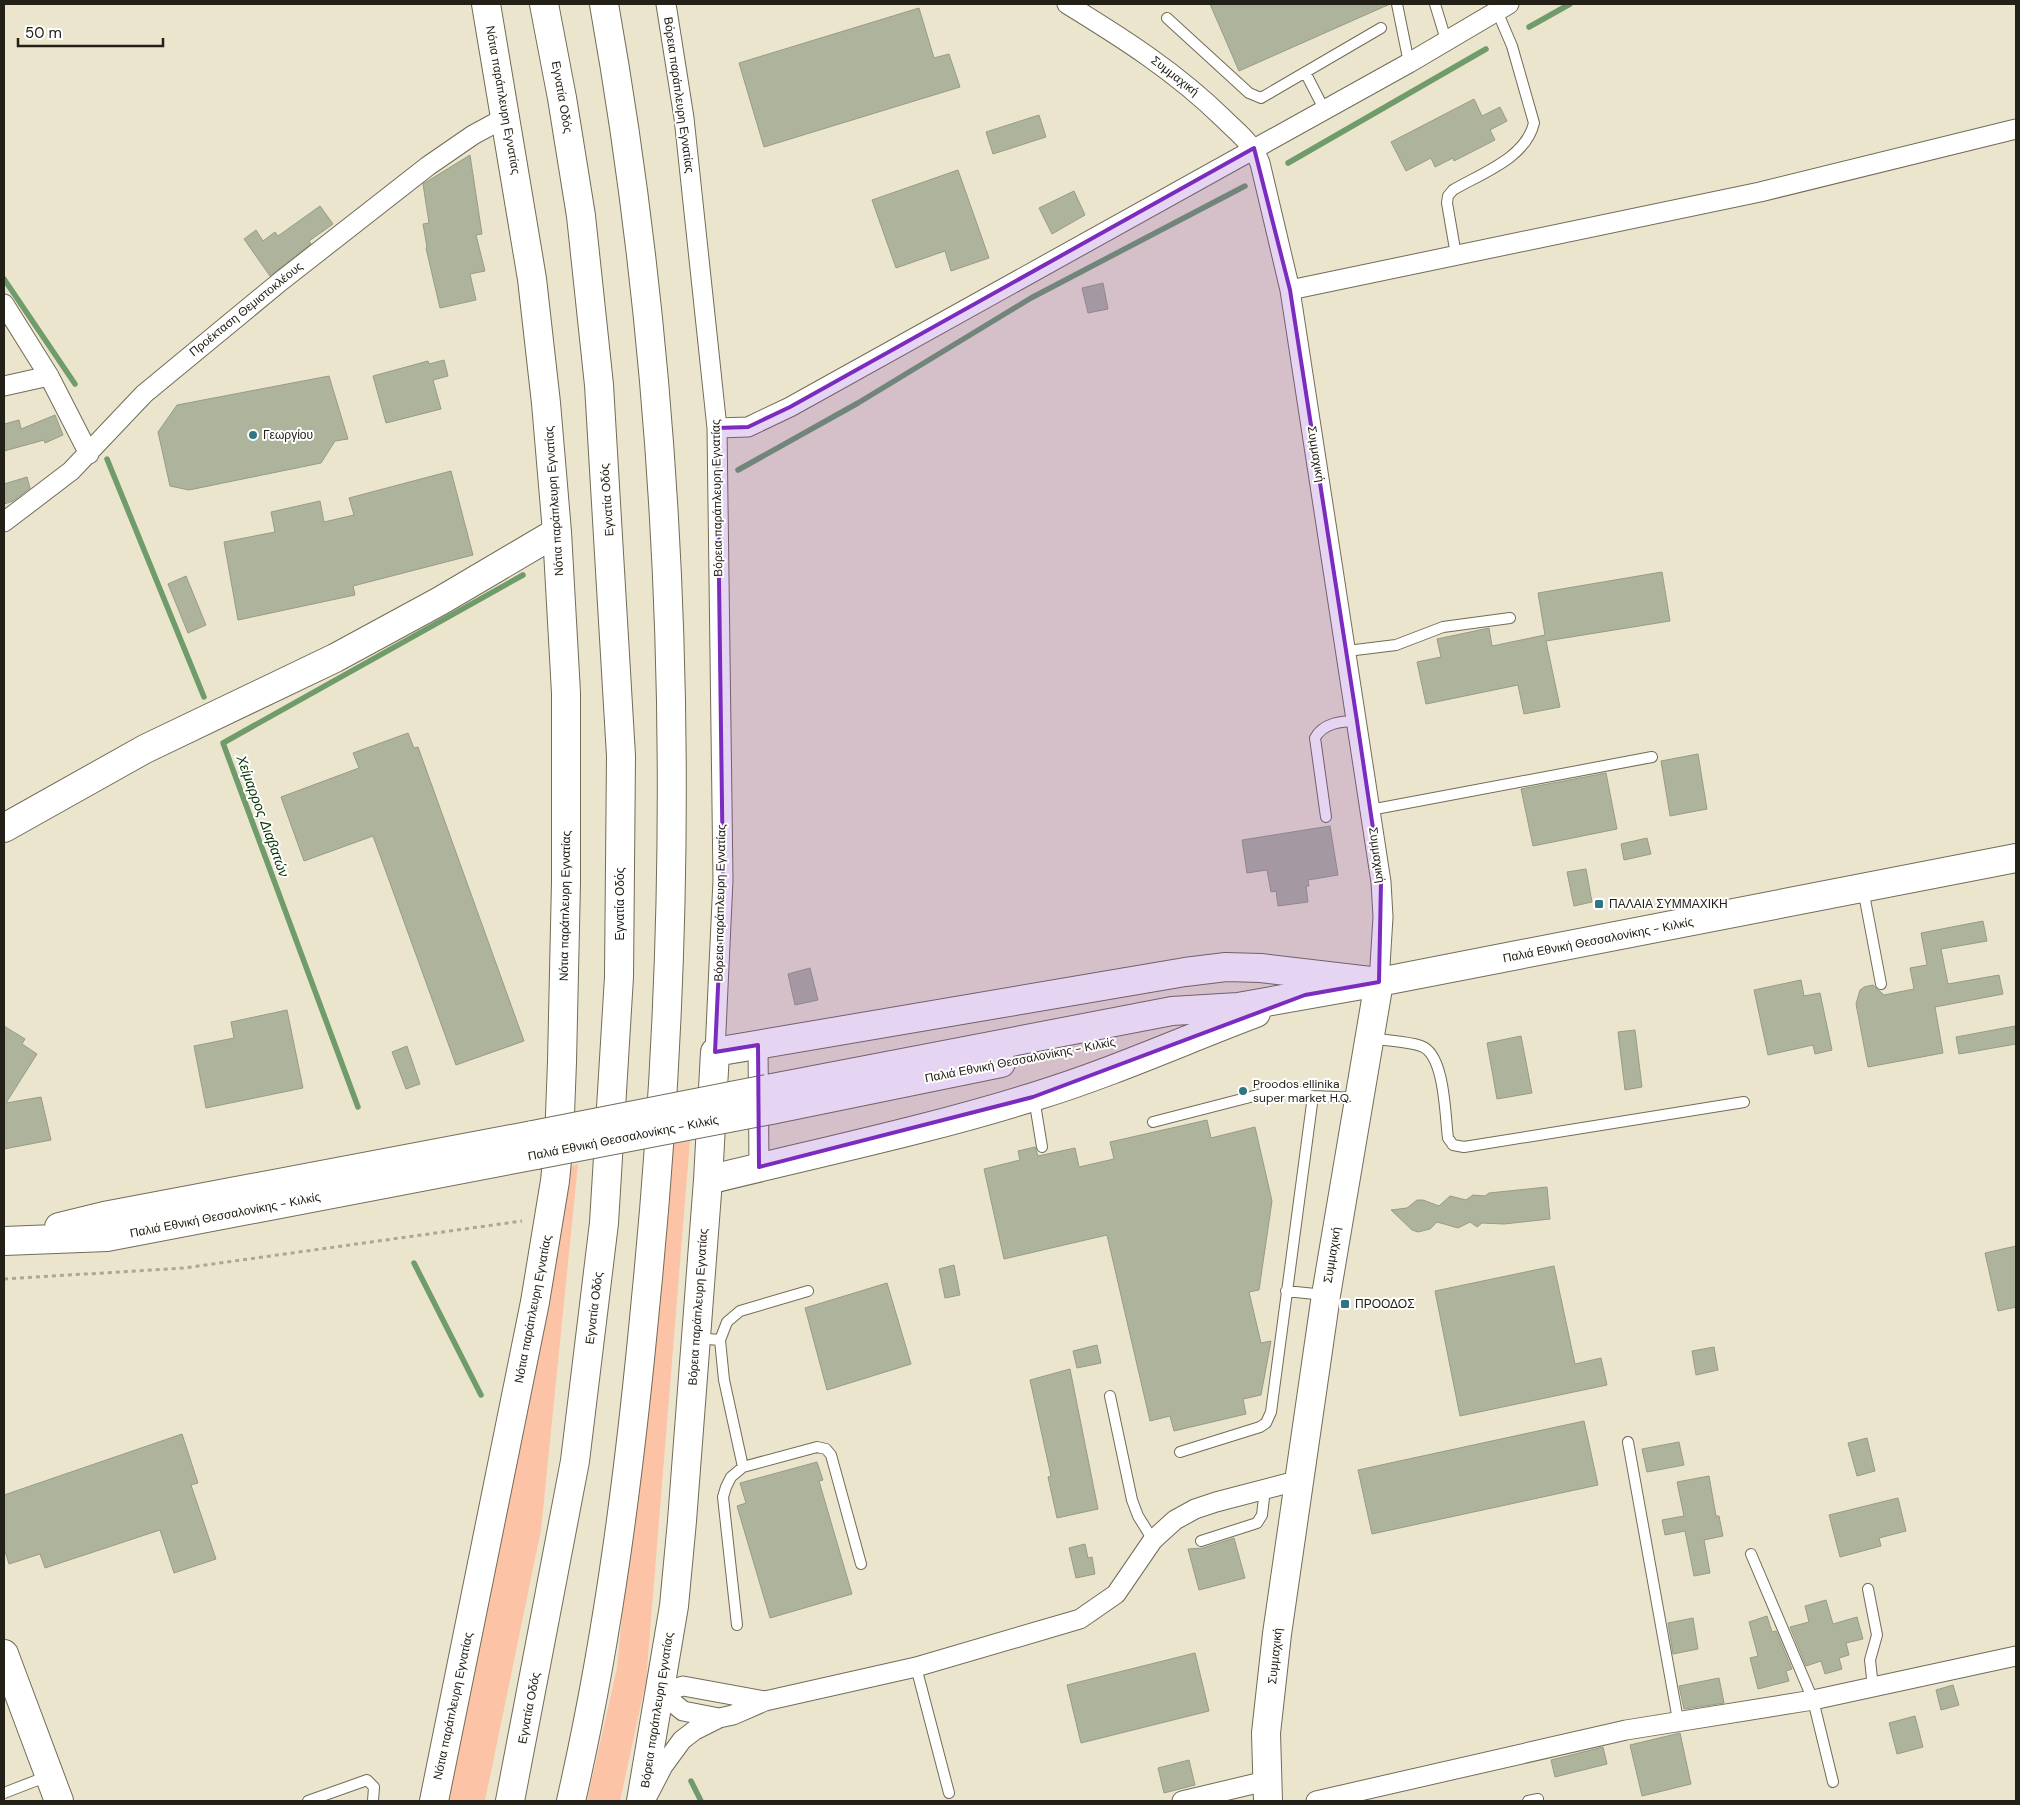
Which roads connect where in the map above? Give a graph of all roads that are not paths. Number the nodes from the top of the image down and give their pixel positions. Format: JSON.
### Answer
{"nodes":[{"id":1,"x":486,"y":4,"type":"edge"},
{"id":2,"x":544,"y":4,"type":"edge"},
{"id":3,"x":604,"y":4,"type":"edge"},
{"id":4,"x":666,"y":4,"type":"edge"},
{"id":5,"x":1067,"y":4,"type":"edge"},
{"id":6,"x":1396,"y":4,"type":"edge"},
{"id":7,"x":1435,"y":4,"type":"edge"},
{"id":8,"x":1503,"y":7,"type":"edge"},
{"id":9,"x":1167,"y":18,"type":"dead end"},
{"id":10,"x":1381,"y":28,"type":"dead end"},
{"id":11,"x":1446,"y":40,"type":"junction"},
{"id":12,"x":1409,"y":62,"type":"junction"},
{"id":13,"x":1306,"y":74,"type":"junction"},
{"id":14,"x":1324,"y":109,"type":"junction"},
{"id":15,"x":506,"y":117,"type":"junction"},
{"id":16,"x":2016,"y":129,"type":"edge"},
{"id":17,"x":1254,"y":148,"type":"junction"},
{"id":18,"x":1456,"y":255,"type":"junction"},
{"id":19,"x":1290,"y":290,"type":"junction"},
{"id":20,"x":4,"y":304,"type":"edge"},
{"id":21,"x":49,"y":376,"type":"junction"},
{"id":22,"x":4,"y":386,"type":"edge"},
{"id":23,"x":717,"y":428,"type":"junction"},
{"id":24,"x":89,"y":454,"type":"junction"},
{"id":25,"x":4,"y":522,"type":"edge"},
{"id":26,"x":557,"y":532,"type":"junction"},
{"id":27,"x":1510,"y":618,"type":"dead end"},
{"id":28,"x":1347,"y":651,"type":"junction"},
{"id":29,"x":1357,"y":721,"type":"junction"},
{"id":30,"x":1652,"y":757,"type":"dead end"},
{"id":31,"x":1370,"y":810,"type":"junction"},
{"id":32,"x":1326,"y":817,"type":"dead end"},
{"id":33,"x":4,"y":828,"type":"edge"},
{"id":34,"x":2016,"y":858,"type":"edge"},
{"id":35,"x":1863,"y":888,"type":"junction"},
{"id":36,"x":1379,"y":982,"type":"junction"},
{"id":37,"x":1881,"y":984,"type":"dead end"},
{"id":38,"x":1305,"y":995,"type":"junction"},
{"id":39,"x":1370,"y":1038,"type":"junction"},
{"id":40,"x":758,"y":1044,"type":"junction"},
{"id":41,"x":715,"y":1052,"type":"junction"},
{"id":42,"x":1314,"y":1096,"type":"junction"},
{"id":43,"x":1034,"y":1097,"type":"junction"},
{"id":44,"x":1358,"y":1098,"type":"junction"},
{"id":45,"x":1744,"y":1102,"type":"dead end"},
{"id":46,"x":1153,"y":1122,"type":"dead end"},
{"id":47,"x":1042,"y":1147,"type":"dead end"},
{"id":48,"x":760,"y":1168,"type":"junction"},
{"id":49,"x":708,"y":1180,"type":"junction"},
{"id":50,"x":4,"y":1241,"type":"edge"},
{"id":51,"x":808,"y":1291,"type":"dead end"},
{"id":52,"x":1286,"y":1291,"type":"junction"},
{"id":53,"x":1326,"y":1295,"type":"junction"},
{"id":54,"x":708,"y":1339,"type":"junction"},
{"id":55,"x":1110,"y":1396,"type":"dead end"},
{"id":56,"x":1628,"y":1442,"type":"dead end"},
{"id":57,"x":1180,"y":1452,"type":"dead end"},
{"id":58,"x":743,"y":1467,"type":"junction"},
{"id":59,"x":1300,"y":1480,"type":"junction"},
{"id":60,"x":1265,"y":1489,"type":"junction"},
{"id":61,"x":1154,"y":1540,"type":"junction"},
{"id":62,"x":1201,"y":1541,"type":"dead end"},
{"id":63,"x":1751,"y":1554,"type":"dead end"},
{"id":64,"x":861,"y":1564,"type":"dead end"},
{"id":65,"x":1868,"y":1589,"type":"dead end"},
{"id":66,"x":738,"y":1625,"type":"dead end"},
{"id":67,"x":4,"y":1654,"type":"edge"},
{"id":68,"x":2016,"y":1656,"type":"edge"},
{"id":69,"x":916,"y":1667,"type":"junction"},
{"id":70,"x":1873,"y":1687,"type":"junction"},
{"id":71,"x":661,"y":1693,"type":"junction"},
{"id":72,"x":1813,"y":1700,"type":"junction"},
{"id":73,"x":765,"y":1701,"type":"junction"},
{"id":74,"x":719,"y":1718,"type":"junction"},
{"id":75,"x":1678,"y":1720,"type":"junction"},
{"id":76,"x":49,"y":1776,"type":"junction"},
{"id":77,"x":1833,"y":1782,"type":"dead end"},
{"id":78,"x":1267,"y":1791,"type":"edge"},
{"id":79,"x":949,"y":1793,"type":"dead end"},
{"id":80,"x":1365,"y":1795,"type":"edge"},
{"id":81,"x":7,"y":1796,"type":"edge"},
{"id":82,"x":59,"y":1801,"type":"edge"},
{"id":83,"x":308,"y":1801,"type":"edge"},
{"id":84,"x":373,"y":1801,"type":"edge"},
{"id":85,"x":434,"y":1801,"type":"edge"},
{"id":86,"x":510,"y":1801,"type":"edge"},
{"id":87,"x":571,"y":1801,"type":"edge"},
{"id":88,"x":643,"y":1801,"type":"edge"},
{"id":89,"x":1182,"y":1801,"type":"edge"},
{"id":90,"x":1316,"y":1801,"type":"edge"}],
"edges":[{"from":1,"to":15,"type":"main road","name":"Νότια παράπλευρη Εγνατίας"},
{"from":2,"to":86,"type":"main road","name":"Εγνατία Οδός"},
{"from":3,"to":87,"type":"main road"},
{"from":4,"to":23,"type":"street","name":"Βόρεια παράπλευρη Εγνατίας"},
{"from":5,"to":17,"type":"street","name":"Συμμαχική"},
{"from":6,"to":12,"type":"lane"},
{"from":7,"to":11,"type":"lane"},
{"from":8,"to":11,"type":"street"},
{"from":8,"to":18,"type":"lane"},
{"from":9,"to":13,"type":"lane"},
{"from":10,"to":13,"type":"lane"},
{"from":11,"to":12,"type":"street"},
{"from":12,"to":14,"type":"street"},
{"from":13,"to":14,"type":"lane"},
{"from":14,"to":17,"type":"street"},
{"from":15,"to":24,"type":"street","name":"Προέκταση Θεμιστοκλέους"},
{"from":15,"to":26,"type":"main road","name":"Νότια παράπλευρη Εγνατίας"},
{"from":16,"to":18,"type":"street"},
{"from":17,"to":19,"type":"street","name":"Συμμαχική"},
{"from":17,"to":23,"type":"street"},
{"from":18,"to":19,"type":"street"},
{"from":19,"to":28,"type":"street","name":"Συμμαχική"},
{"from":20,"to":21,"type":"street"},
{"from":21,"to":22,"type":"street"},
{"from":21,"to":24,"type":"street"},
{"from":23,"to":41,"type":"street","name":"Βόρεια παράπλευρη Εγνατίας"},
{"from":24,"to":25,"type":"street","name":"Προέκταση Θεμιστοκλέους"},
{"from":26,"to":33,"type":"main road"},
{"from":26,"to":85,"type":"main road","name":"Νότια παράπλευρη Εγνατίας"},
{"from":27,"to":28,"type":"lane"},
{"from":28,"to":29,"type":"street","name":"Συμμαχική"},
{"from":29,"to":31,"type":"street","name":"Συμμαχική"},
{"from":29,"to":32,"type":"lane"},
{"from":30,"to":31,"type":"lane"},
{"from":31,"to":36,"type":"street","name":"Συμμαχική"},
{"from":34,"to":35,"type":"main road","name":"Παλιά Εθνική Θεσσαλονίκης - Κιλκίς"},
{"from":35,"to":36,"type":"main road","name":"Παλιά Εθνική Θεσσαλονίκης - Κιλκίς"},
{"from":35,"to":37,"type":"lane"},
{"from":36,"to":38,"type":"main road","name":"Παλιά Εθνική Θεσσαλονίκης - Κιλκίς"},
{"from":36,"to":39,"type":"main road","name":"Συμμαχική"},
{"from":36,"to":40,"type":"main road"},
{"from":38,"to":43,"type":"main road"},
{"from":38,"to":50,"type":"main road","name":"Παλιά Εθνική Θεσσαλονίκης - Κιλκίς","bridge":true},
{"from":39,"to":44,"type":"main road","name":"Συμμαχική"},
{"from":39,"to":45,"type":"lane"},
{"from":40,"to":41,"type":"main road"},
{"from":40,"to":48,"type":"street"},
{"from":41,"to":49,"type":"main road","name":"Βόρεια παράπλευρη Εγνατίας"},
{"from":42,"to":44,"type":"lane"},
{"from":42,"to":46,"type":"lane"},
{"from":42,"to":52,"type":"lane"},
{"from":43,"to":47,"type":"lane"},
{"from":43,"to":48,"type":"main road"},
{"from":44,"to":53,"type":"main road","name":"Συμμαχική"},
{"from":48,"to":49,"type":"main road"},
{"from":49,"to":54,"type":"main road","name":"Βόρεια παράπλευρη Εγνατίας"},
{"from":51,"to":54,"type":"lane"},
{"from":52,"to":53,"type":"lane"},
{"from":52,"to":57,"type":"lane"},
{"from":53,"to":59,"type":"main road","name":"Συμμαχική"},
{"from":54,"to":58,"type":"lane"},
{"from":54,"to":71,"type":"main road","name":"Βόρεια παράπλευρη Εγνατίας"},
{"from":55,"to":61,"type":"lane"},
{"from":56,"to":75,"type":"lane"},
{"from":58,"to":64,"type":"lane"},
{"from":58,"to":66,"type":"lane"},
{"from":59,"to":60,"type":"street"},
{"from":59,"to":78,"type":"main road","name":"Συμμαχική"},
{"from":60,"to":61,"type":"street"},
{"from":60,"to":62,"type":"lane"},
{"from":61,"to":69,"type":"street"},
{"from":63,"to":72,"type":"lane"},
{"from":65,"to":70,"type":"lane"},
{"from":67,"to":76,"type":"main road"},
{"from":68,"to":70,"type":"street"},
{"from":69,"to":73,"type":"street"},
{"from":69,"to":79,"type":"lane"},
{"from":70,"to":72,"type":"street"},
{"from":71,"to":73,"type":"street"},
{"from":71,"to":74,"type":"street"},
{"from":71,"to":88,"type":"main road","name":"Βόρεια παράπλευρη Εγνατίας"},
{"from":72,"to":75,"type":"street"},
{"from":72,"to":77,"type":"lane"},
{"from":73,"to":74,"type":"street"},
{"from":74,"to":88,"type":"street"},
{"from":75,"to":80,"type":"street"},
{"from":76,"to":81,"type":"lane"},
{"from":76,"to":82,"type":"main road"},
{"from":78,"to":89,"type":"street"},
{"from":80,"to":90,"type":"street"},
{"from":83,"to":84,"type":"lane"}]}
